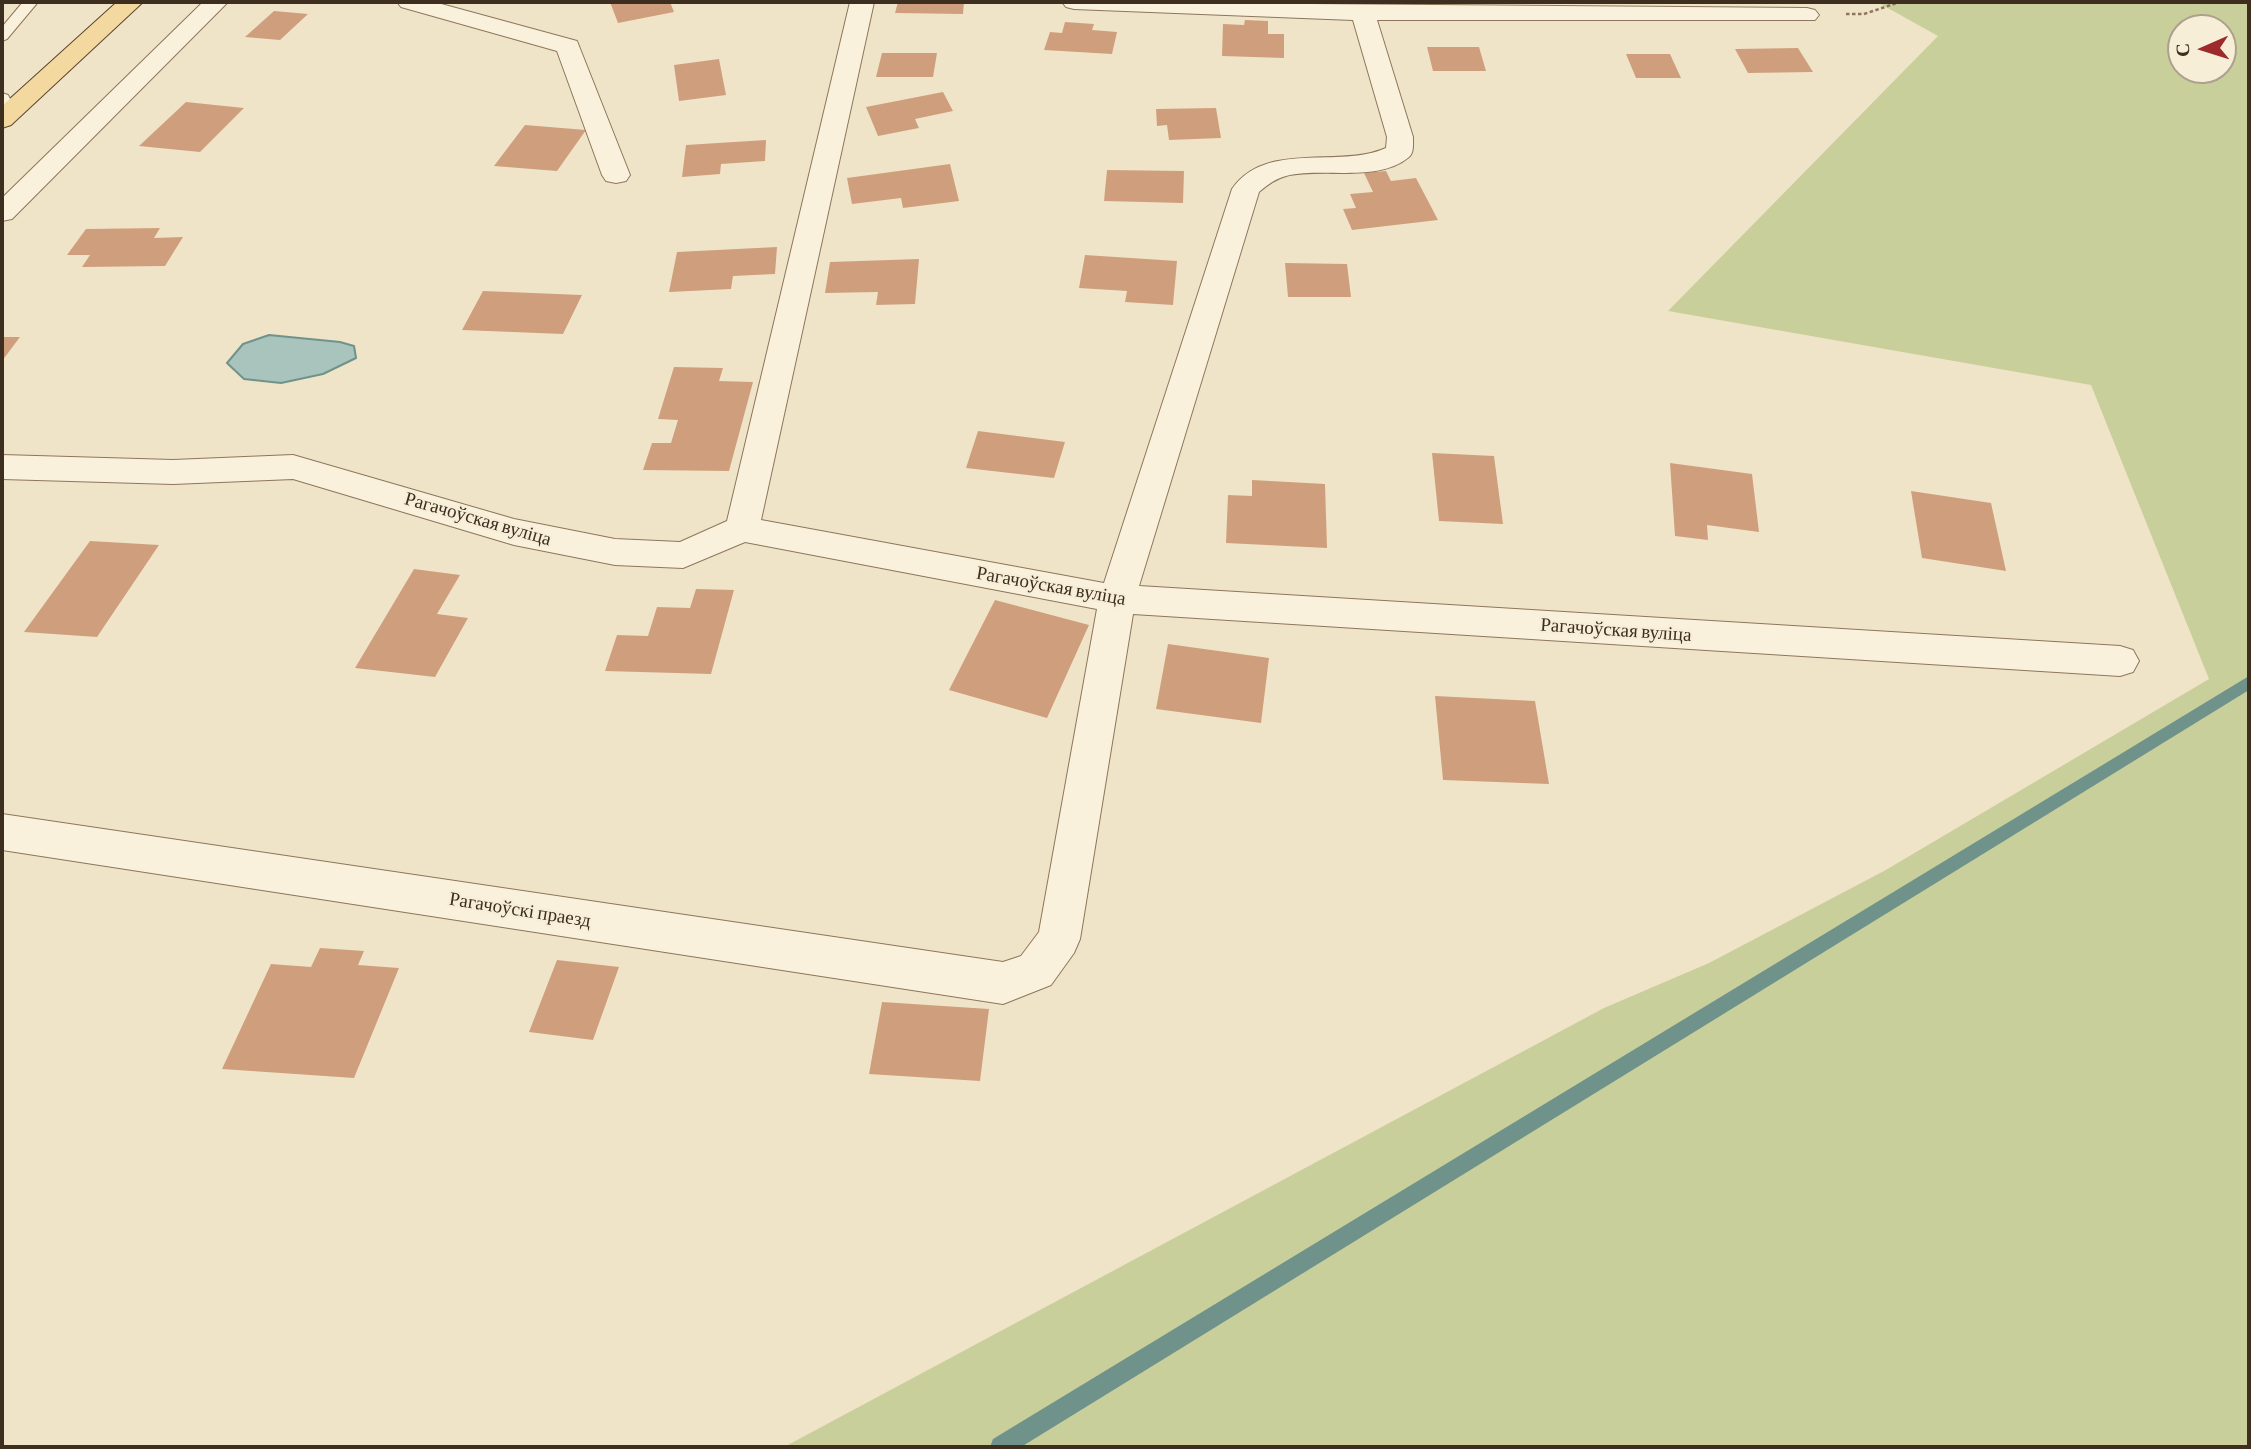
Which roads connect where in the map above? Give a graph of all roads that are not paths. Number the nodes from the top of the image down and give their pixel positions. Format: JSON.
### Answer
{"nodes":[{"id":1,"x":31,"y":2,"type":"edge"},
{"id":2,"x":131,"y":2,"type":"edge"},
{"id":3,"x":216,"y":2,"type":"edge"},
{"id":4,"x":409,"y":2,"type":"edge"},
{"id":5,"x":862,"y":2,"type":"edge"},
{"id":6,"x":1074,"y":2,"type":"edge"},
{"id":7,"x":1363,"y":13,"type":"junction"},
{"id":8,"x":1807,"y":15,"type":"road end"},
{"id":9,"x":2,"y":36,"type":"edge"},
{"id":10,"x":4,"y":110,"type":"edge"},
{"id":11,"x":617,"y":176,"type":"dead end"},
{"id":12,"x":2,"y":213,"type":"edge"},
{"id":13,"x":2,"y":467,"type":"edge"},
{"id":14,"x":742,"y":528,"type":"junction"},
{"id":15,"x":1117,"y":599,"type":"junction"},
{"id":16,"x":2120,"y":661,"type":"dead end"},
{"id":17,"x":2,"y":832,"type":"edge"}],
"edges":[{"from":1,"to":9,"type":"lane"},
{"from":2,"to":10,"type":"main road"},
{"from":3,"to":12,"type":"street"},
{"from":4,"to":11,"type":"street"},
{"from":5,"to":14,"type":"street"},
{"from":6,"to":7,"type":"street"},
{"from":7,"to":8,"type":"street"},
{"from":7,"to":15,"type":"street"},
{"from":13,"to":14,"type":"street","name":"Рагачоўская вуліца"},
{"from":14,"to":15,"type":"street","name":"Рагачоўская вуліца"},
{"from":15,"to":16,"type":"street","name":"Рагачоўская вуліца"},
{"from":15,"to":17,"type":"street","name":"Рагачоўскі праезд"}]}
